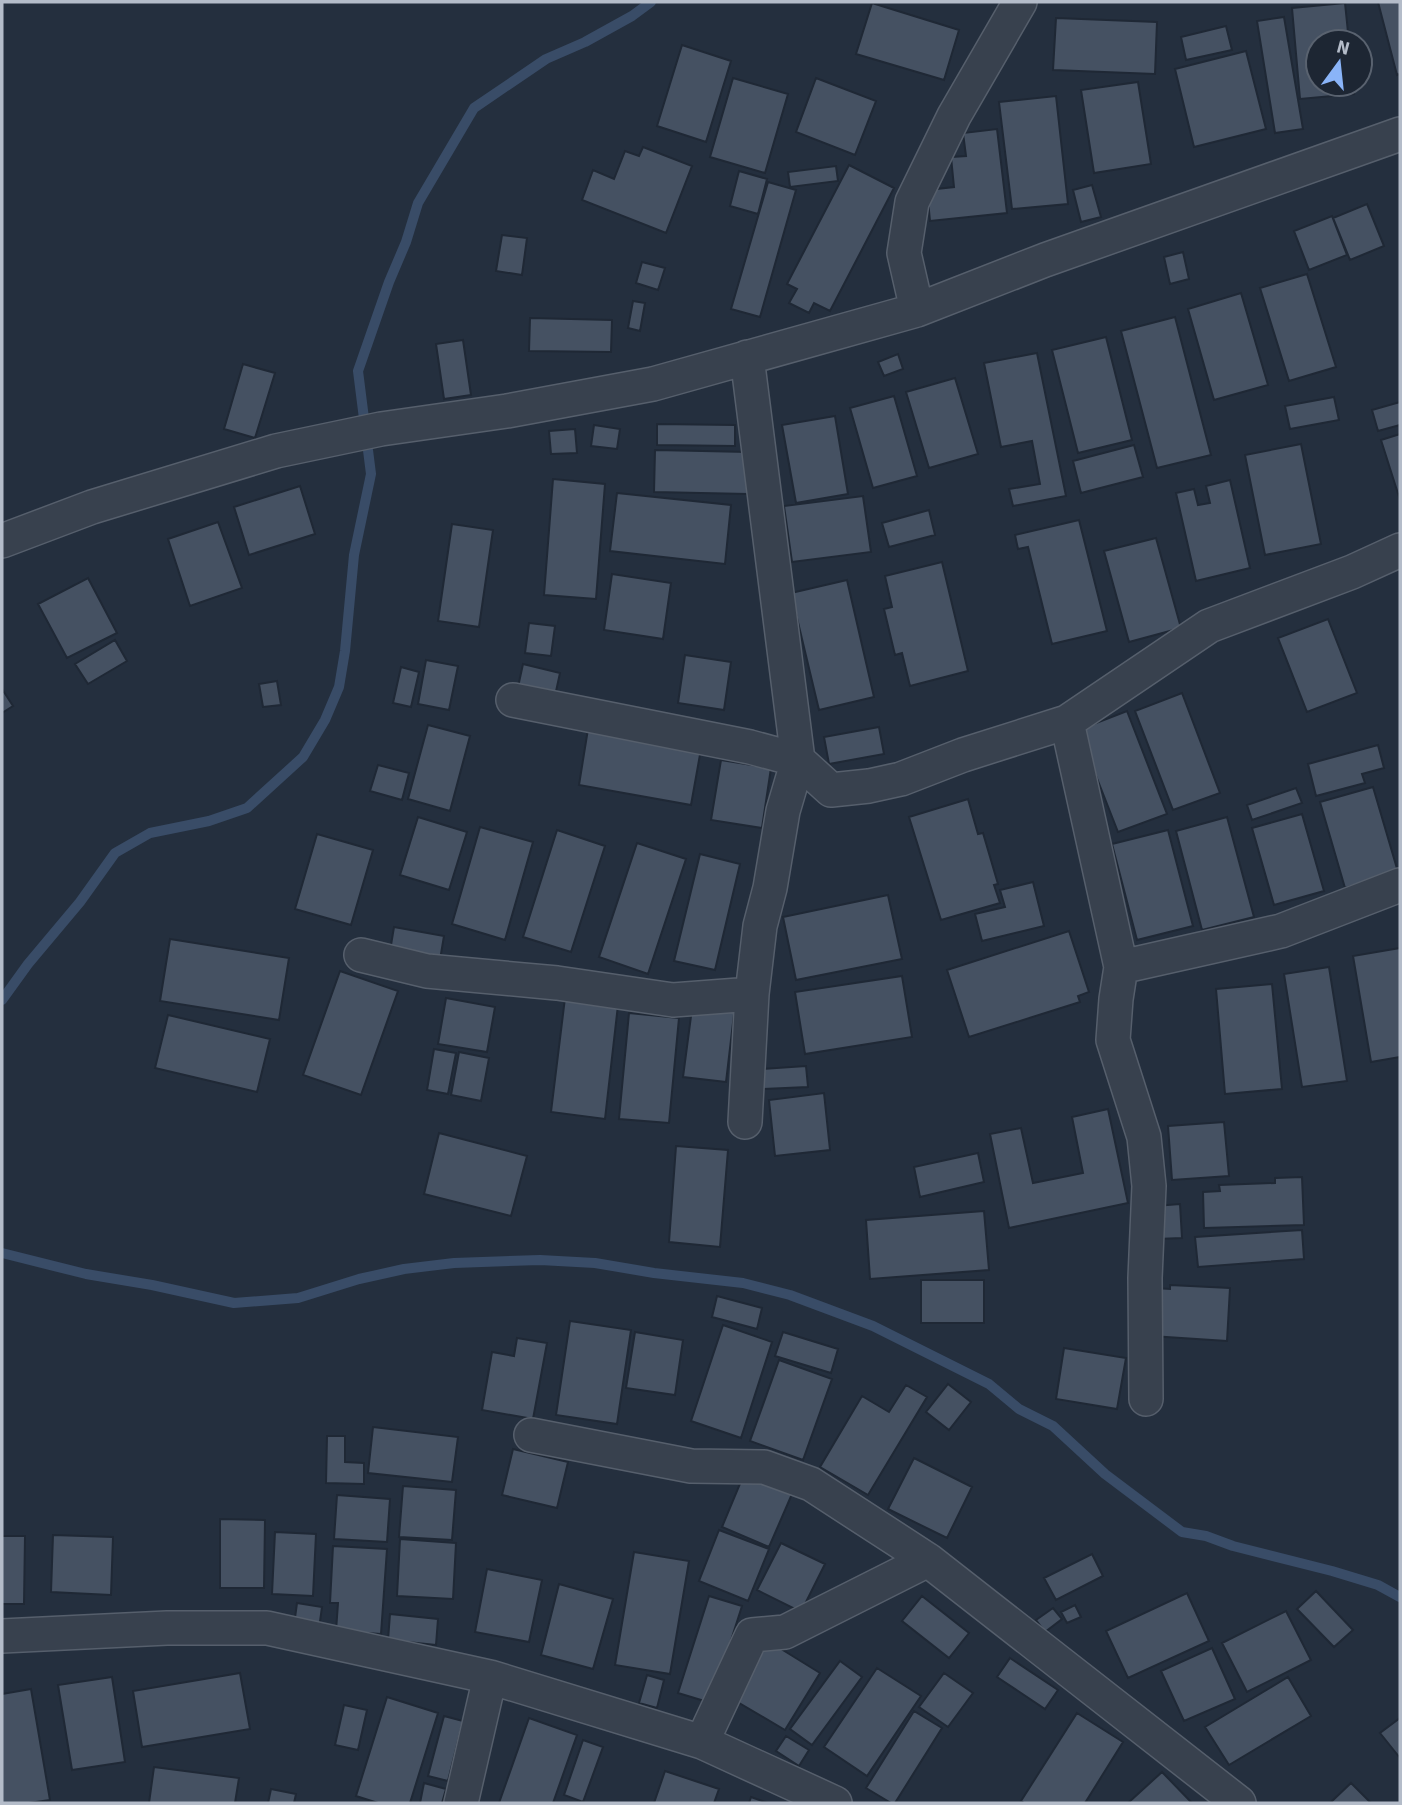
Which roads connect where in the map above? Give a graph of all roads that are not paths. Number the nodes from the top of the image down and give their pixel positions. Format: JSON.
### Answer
{"nodes":[{"id":1,"x":1020,"y":2,"type":"edge"},
{"id":2,"x":1400,"y":134,"type":"edge"},
{"id":3,"x":917,"y":310,"type":"junction"},
{"id":4,"x":747,"y":357,"type":"junction"},
{"id":5,"x":2,"y":541,"type":"edge"},
{"id":6,"x":1400,"y":550,"type":"edge"},
{"id":7,"x":513,"y":700,"type":"dead end"},
{"id":8,"x":1067,"y":722,"type":"junction"},
{"id":9,"x":798,"y":760,"type":"junction"},
{"id":10,"x":1400,"y":885,"type":"edge"},
{"id":11,"x":360,"y":955,"type":"dead end"},
{"id":12,"x":1121,"y":967,"type":"junction"},
{"id":13,"x":751,"y":994,"type":"junction"},
{"id":14,"x":746,"y":1122,"type":"dead end"},
{"id":15,"x":1146,"y":1399,"type":"dead end"},
{"id":16,"x":531,"y":1435,"type":"dead end"},
{"id":17,"x":928,"y":1560,"type":"junction"},
{"id":18,"x":2,"y":1636,"type":"edge"},
{"id":19,"x":490,"y":1677,"type":"junction"},
{"id":20,"x":702,"y":1742,"type":"junction"},
{"id":21,"x":461,"y":1803,"type":"edge"},
{"id":22,"x":835,"y":1803,"type":"edge"},
{"id":23,"x":1239,"y":1803,"type":"edge"}],
"edges":[{"from":1,"to":3,"type":"street"},
{"from":2,"to":3,"type":"street"},
{"from":3,"to":4,"type":"street"},
{"from":4,"to":5,"type":"street"},
{"from":4,"to":9,"type":"street"},
{"from":6,"to":8,"type":"street"},
{"from":7,"to":9,"type":"street"},
{"from":8,"to":9,"type":"street"},
{"from":8,"to":12,"type":"street"},
{"from":9,"to":13,"type":"street"},
{"from":10,"to":12,"type":"street"},
{"from":11,"to":13,"type":"street"},
{"from":12,"to":15,"type":"street"},
{"from":13,"to":14,"type":"street"},
{"from":16,"to":17,"type":"street"},
{"from":17,"to":20,"type":"street"},
{"from":17,"to":23,"type":"street"},
{"from":18,"to":19,"type":"street"},
{"from":19,"to":20,"type":"street"},
{"from":19,"to":21,"type":"street"},
{"from":20,"to":22,"type":"street"}]}
